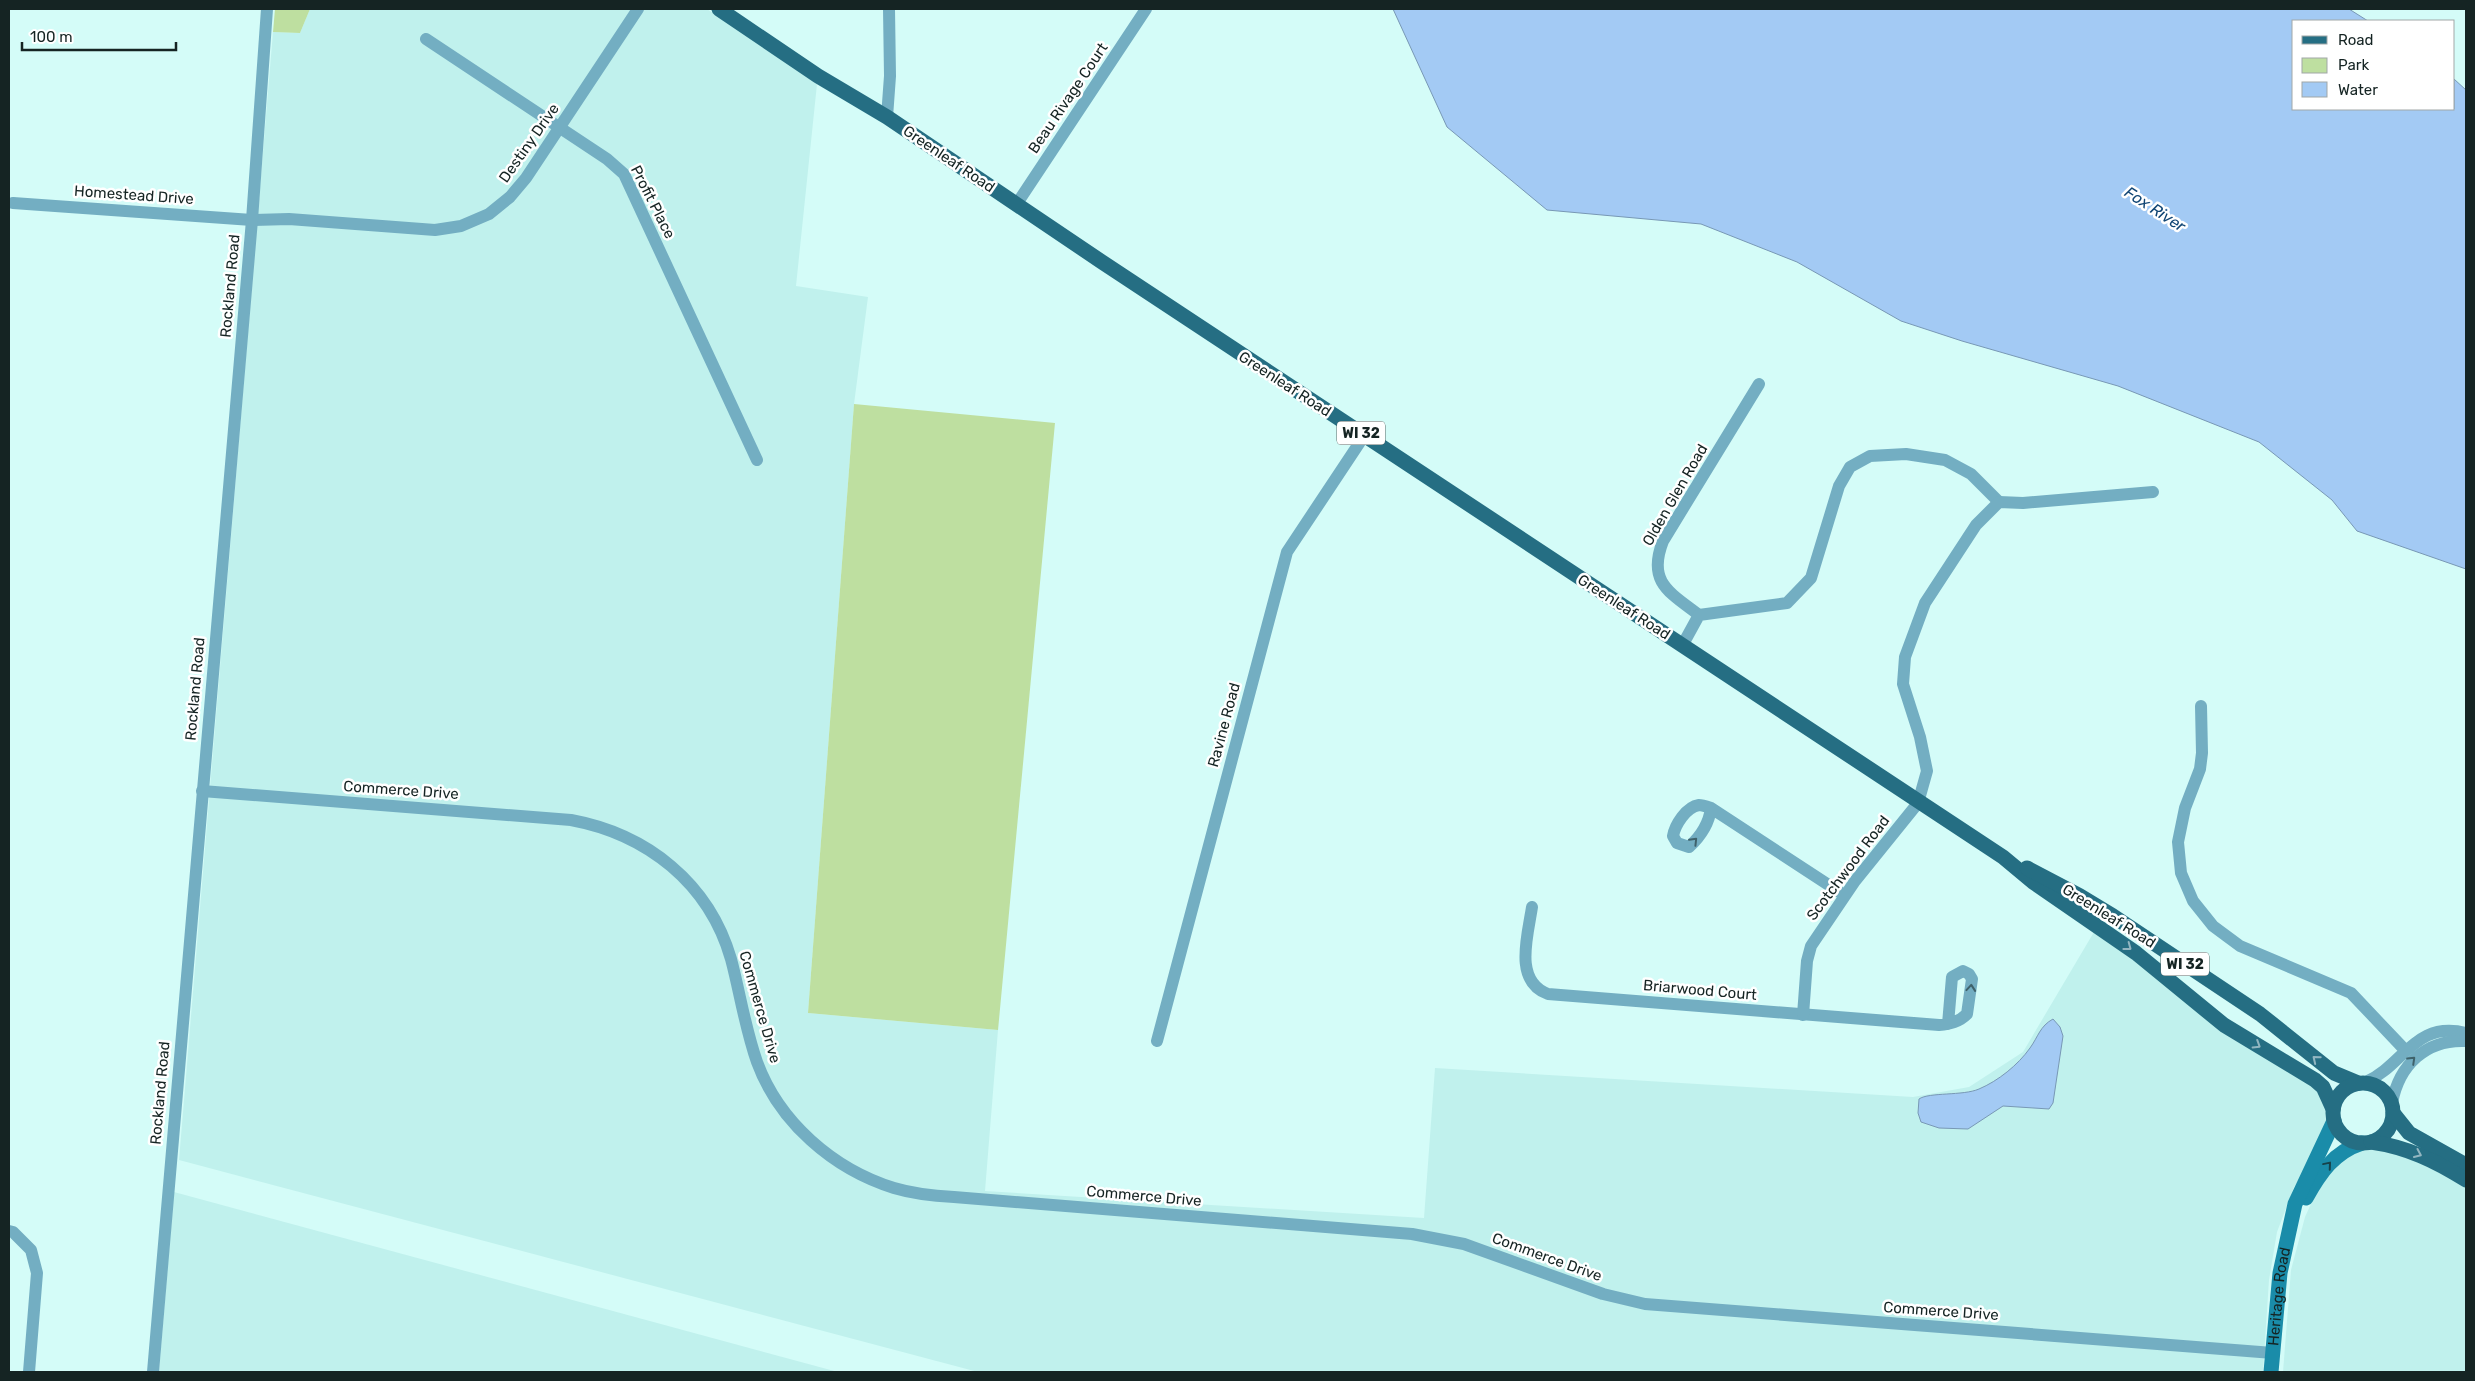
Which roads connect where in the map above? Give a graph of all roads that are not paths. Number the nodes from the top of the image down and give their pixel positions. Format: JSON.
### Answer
{"nodes":[{"id":1,"x":267,"y":9,"type":"edge"},
{"id":2,"x":638,"y":9,"type":"edge"},
{"id":3,"x":719,"y":9,"type":"edge"},
{"id":4,"x":889,"y":9,"type":"edge"},
{"id":5,"x":1146,"y":9,"type":"edge"},
{"id":6,"x":426,"y":39,"type":"dead end"},
{"id":7,"x":887,"y":117,"type":"junction"},
{"id":8,"x":560,"y":128,"type":"junction"},
{"id":9,"x":13,"y":203,"type":"dead end"},
{"id":10,"x":1016,"y":205,"type":"junction"},
{"id":11,"x":252,"y":220,"type":"junction"},
{"id":12,"x":1759,"y":384,"type":"dead end"},
{"id":13,"x":1364,"y":436,"type":"junction"},
{"id":14,"x":757,"y":460,"type":"dead end"},
{"id":15,"x":2153,"y":492,"type":"dead end"},
{"id":16,"x":1999,"y":502,"type":"junction"},
{"id":17,"x":1699,"y":615,"type":"junction"},
{"id":18,"x":1682,"y":646,"type":"junction"},
{"id":19,"x":2202,"y":706,"type":"dead end"},
{"id":20,"x":202,"y":791,"type":"junction"},
{"id":21,"x":1918,"y":802,"type":"junction"},
{"id":22,"x":1711,"y":808,"type":"dead end"},
{"id":23,"x":2003,"y":857,"type":"junction"},
{"id":24,"x":1844,"y":895,"type":"junction"},
{"id":25,"x":1532,"y":907,"type":"dead end"},
{"id":26,"x":1803,"y":1015,"type":"junction"},
{"id":27,"x":1948,"y":1024,"type":"dead end"},
{"id":28,"x":2466,"y":1033,"type":"edge"},
{"id":29,"x":1157,"y":1041,"type":"dead end"},
{"id":30,"x":2466,"y":1041,"type":"edge"},
{"id":31,"x":2404,"y":1050,"type":"junction"},
{"id":32,"x":2362,"y":1082,"type":"junction"},
{"id":33,"x":2392,"y":1108,"type":"junction"},
{"id":34,"x":2333,"y":1115,"type":"junction"},
{"id":35,"x":2367,"y":1143,"type":"junction"},
{"id":36,"x":2466,"y":1165,"type":"edge"},
{"id":37,"x":2466,"y":1180,"type":"edge"},
{"id":38,"x":2292,"y":1220,"type":"junction"},
{"id":39,"x":9,"y":1231,"type":"edge"},
{"id":40,"x":2273,"y":1353,"type":"junction"},
{"id":41,"x":29,"y":1372,"type":"edge"},
{"id":42,"x":153,"y":1372,"type":"edge"},
{"id":43,"x":2271,"y":1372,"type":"edge"}],
"edges":[{"from":1,"to":11,"type":"street","name":"Rockland Road"},
{"from":2,"to":8,"type":"street","name":"Destiny Drive"},
{"from":3,"to":7,"type":"main road","name":"Greenleaf Road","number":"WI 32"},
{"from":4,"to":7,"type":"street"},
{"from":5,"to":10,"type":"street","name":"Beau Rivage Court"},
{"from":6,"to":8,"type":"street","name":"Profit Place"},
{"from":7,"to":10,"type":"main road","name":"Greenleaf Road","number":"WI 32"},
{"from":8,"to":11,"type":"street","name":"Destiny Drive"},
{"from":8,"to":14,"type":"street","name":"Profit Place"},
{"from":9,"to":11,"type":"street","name":"Homestead Drive"},
{"from":10,"to":13,"type":"main road","name":"Greenleaf Road","number":"WI 32"},
{"from":11,"to":20,"type":"street","name":"Rockland Road"},
{"from":12,"to":17,"type":"street","name":"Olden Glen Road"},
{"from":13,"to":18,"type":"main road","name":"Greenleaf Road","number":"WI 32"},
{"from":13,"to":29,"type":"street","name":"Ravine Road"},
{"from":15,"to":16,"type":"street"},
{"from":16,"to":17,"type":"street"},
{"from":16,"to":21,"type":"street"},
{"from":17,"to":18,"type":"street"},
{"from":18,"to":21,"type":"main road","name":"Greenleaf Road","number":"WI 32"},
{"from":19,"to":31,"type":"street"},
{"from":20,"to":40,"type":"street","name":"Commerce Drive"},
{"from":20,"to":42,"type":"street","name":"Rockland Road"},
{"from":21,"to":23,"type":"main road","name":"Greenleaf Road","number":"WI 32"},
{"from":21,"to":24,"type":"street","name":"Scotchwood Road"},
{"from":22,"to":24,"type":"street"},
{"from":32,"to":23,"type":"main road","name":"Greenleaf Road","number":"WI 32","one_way":true},
{"from":23,"to":34,"type":"main road","name":"Greenleaf Road","number":"WI 32","one_way":true},
{"from":24,"to":26,"type":"street","name":"Scotchwood Road"},
{"from":25,"to":26,"type":"street","name":"Briarwood Court"},
{"from":26,"to":27,"type":"street","name":"Briarwood Court"},
{"from":28,"to":31,"type":"street"},
{"from":33,"to":30,"type":"street","one_way":true},
{"from":31,"to":32,"type":"street"},
{"from":32,"to":33,"type":"main road","number":"WI 32"},
{"from":32,"to":34,"type":"main road"},
{"from":33,"to":35,"type":"main road"},
{"from":33,"to":36,"type":"main road","number":"WI 32"},
{"from":34,"to":35,"type":"main road","number":"WI 32"},
{"from":34,"to":38,"type":"main road","name":"Heritage Road"},
{"from":35,"to":37,"type":"main road","number":"WI 32","one_way":true},
{"from":38,"to":35,"type":"main road","name":"Heritage Road","one_way":true},
{"from":38,"to":40,"type":"main road","name":"Heritage Road"},
{"from":39,"to":41,"type":"street"},
{"from":40,"to":43,"type":"main road","name":"Heritage Road"}]}
